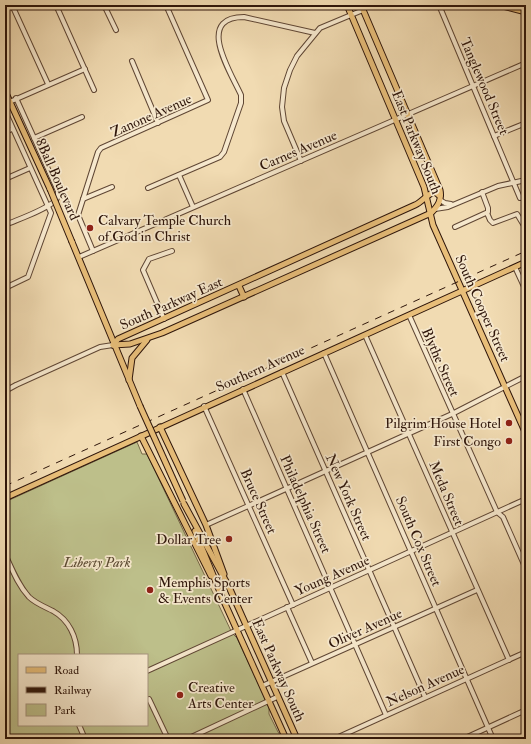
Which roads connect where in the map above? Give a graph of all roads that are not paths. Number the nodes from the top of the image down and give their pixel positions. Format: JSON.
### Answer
{"nodes":[{"id":1,"x":12,"y":5,"type":"edge"},
{"id":2,"x":56,"y":5,"type":"edge"},
{"id":3,"x":104,"y":5,"type":"edge"},
{"id":4,"x":166,"y":5,"type":"edge"},
{"id":5,"x":347,"y":5,"type":"edge"},
{"id":6,"x":439,"y":5,"type":"edge"},
{"id":7,"x":499,"y":5,"type":"edge"},
{"id":8,"x":362,"y":7,"type":"edge"},
{"id":9,"x":526,"y":12,"type":"edge"},
{"id":10,"x":351,"y":15,"type":"junction"},
{"id":11,"x":116,"y":30,"type":"dead end"},
{"id":12,"x":315,"y":33,"type":"junction"},
{"id":13,"x":132,"y":61,"type":"dead end"},
{"id":14,"x":526,"y":63,"type":"edge"},
{"id":15,"x":84,"y":69,"type":"junction"},
{"id":16,"x":48,"y":84,"type":"junction"},
{"id":17,"x":473,"y":86,"type":"junction"},
{"id":18,"x":94,"y":90,"type":"dead end"},
{"id":19,"x":5,"y":91,"type":"edge"},
{"id":20,"x":16,"y":98,"type":"junction"},
{"id":21,"x":7,"y":102,"type":"edge"},
{"id":22,"x":5,"y":111,"type":"edge"},
{"id":23,"x":407,"y":114,"type":"junction"},
{"id":24,"x":82,"y":117,"type":"dead end"},
{"id":25,"x":395,"y":119,"type":"junction"},
{"id":26,"x":526,"y":122,"type":"edge"},
{"id":27,"x":158,"y":123,"type":"junction"},
{"id":28,"x":12,"y":129,"type":"junction"},
{"id":29,"x":5,"y":132,"type":"edge"},
{"id":30,"x":494,"y":136,"type":"junction"},
{"id":31,"x":34,"y":138,"type":"junction"},
{"id":32,"x":301,"y":161,"type":"junction"},
{"id":33,"x":30,"y":168,"type":"junction"},
{"id":34,"x":179,"y":175,"type":"junction"},
{"id":35,"x":5,"y":179,"type":"edge"},
{"id":36,"x":526,"y":180,"type":"edge"},
{"id":37,"x":514,"y":182,"type":"junction"},
{"id":38,"x":112,"y":187,"type":"dead end"},
{"id":39,"x":148,"y":188,"type":"dead end"},
{"id":40,"x":482,"y":192,"type":"junction"},
{"id":41,"x":427,"y":196,"type":"junction"},
{"id":42,"x":441,"y":198,"type":"junction"},
{"id":43,"x":520,"y":198,"type":"dead end"},
{"id":44,"x":83,"y":199,"type":"junction"},
{"id":45,"x":453,"y":204,"type":"junction"},
{"id":46,"x":48,"y":205,"type":"junction"},
{"id":47,"x":193,"y":207,"type":"junction"},
{"id":48,"x":433,"y":211,"type":"junction"},
{"id":49,"x":487,"y":213,"type":"junction"},
{"id":50,"x":5,"y":225,"type":"edge"},
{"id":51,"x":454,"y":228,"type":"dead end"},
{"id":52,"x":526,"y":229,"type":"edge"},
{"id":53,"x":93,"y":251,"type":"junction"},
{"id":54,"x":172,"y":251,"type":"dead end"},
{"id":55,"x":79,"y":257,"type":"junction"},
{"id":56,"x":526,"y":262,"type":"edge"},
{"id":57,"x":515,"y":267,"type":"junction"},
{"id":58,"x":239,"y":286,"type":"junction"},
{"id":59,"x":5,"y":288,"type":"edge"},
{"id":60,"x":463,"y":290,"type":"junction"},
{"id":61,"x":526,"y":291,"type":"edge"},
{"id":62,"x":244,"y":297,"type":"junction"},
{"id":63,"x":409,"y":315,"type":"junction"},
{"id":64,"x":164,"y":319,"type":"junction"},
{"id":65,"x":365,"y":335,"type":"junction"},
{"id":66,"x":150,"y":338,"type":"junction"},
{"id":67,"x":113,"y":345,"type":"junction"},
{"id":68,"x":324,"y":353,"type":"junction"},
{"id":69,"x":282,"y":372,"type":"junction"},
{"id":70,"x":526,"y":376,"type":"edge"},
{"id":71,"x":129,"y":383,"type":"junction"},
{"id":72,"x":506,"y":386,"type":"junction"},
{"id":73,"x":243,"y":389,"type":"junction"},
{"id":74,"x":5,"y":390,"type":"edge"},
{"id":75,"x":204,"y":406,"type":"junction"},
{"id":76,"x":452,"y":414,"type":"junction"},
{"id":77,"x":160,"y":427,"type":"junction"},
{"id":78,"x":526,"y":432,"type":"edge"},
{"id":79,"x":410,"y":433,"type":"junction"},
{"id":80,"x":141,"y":436,"type":"junction"},
{"id":81,"x":368,"y":452,"type":"junction"},
{"id":82,"x":326,"y":471,"type":"junction"},
{"id":83,"x":287,"y":489,"type":"junction"},
{"id":84,"x":5,"y":498,"type":"edge"},
{"id":85,"x":526,"y":499,"type":"edge"},
{"id":86,"x":183,"y":502,"type":"junction"},
{"id":87,"x":249,"y":506,"type":"junction"},
{"id":88,"x":497,"y":512,"type":"junction"},
{"id":89,"x":206,"y":525,"type":"junction"},
{"id":90,"x":452,"y":532,"type":"junction"},
{"id":91,"x":411,"y":551,"type":"junction"},
{"id":92,"x":5,"y":554,"type":"edge"},
{"id":93,"x":526,"y":569,"type":"edge"},
{"id":94,"x":370,"y":570,"type":"junction"},
{"id":95,"x":229,"y":587,"type":"junction"},
{"id":96,"x":331,"y":588,"type":"junction"},
{"id":97,"x":477,"y":590,"type":"junction"},
{"id":98,"x":222,"y":597,"type":"junction"},
{"id":99,"x":293,"y":604,"type":"junction"},
{"id":100,"x":287,"y":608,"type":"junction"},
{"id":101,"x":436,"y":609,"type":"junction"},
{"id":102,"x":246,"y":626,"type":"junction"},
{"id":103,"x":394,"y":628,"type":"junction"},
{"id":104,"x":238,"y":630,"type":"junction"},
{"id":105,"x":355,"y":645,"type":"junction"},
{"id":106,"x":526,"y":652,"type":"edge"},
{"id":107,"x":77,"y":654,"type":"edge"},
{"id":108,"x":509,"y":660,"type":"junction"},
{"id":109,"x":312,"y":663,"type":"junction"},
{"id":110,"x":148,"y":672,"type":"edge"},
{"id":111,"x":467,"y":679,"type":"junction"},
{"id":112,"x":271,"y":682,"type":"junction"},
{"id":113,"x":262,"y":686,"type":"junction"},
{"id":114,"x":277,"y":697,"type":"junction"},
{"id":115,"x":425,"y":697,"type":"junction"},
{"id":116,"x":149,"y":699,"type":"dead end"},
{"id":117,"x":269,"y":701,"type":"junction"},
{"id":118,"x":526,"y":710,"type":"edge"},
{"id":119,"x":386,"y":715,"type":"junction"},
{"id":120,"x":79,"y":726,"type":"edge"},
{"id":121,"x":488,"y":727,"type":"junction"},
{"id":122,"x":295,"y":738,"type":"edge"},
{"id":123,"x":85,"y":739,"type":"edge"},
{"id":124,"x":168,"y":739,"type":"edge"},
{"id":125,"x":187,"y":739,"type":"edge"},
{"id":126,"x":286,"y":739,"type":"edge"},
{"id":127,"x":334,"y":739,"type":"edge"},
{"id":128,"x":463,"y":739,"type":"edge"},
{"id":129,"x":493,"y":739,"type":"edge"}],
"edges":[{"from":1,"to":16,"type":"street"},
{"from":2,"to":15,"type":"street"},
{"from":3,"to":11,"type":"street"},
{"from":4,"to":27,"type":"street","name":"Zanone Avenue"},
{"from":5,"to":10,"type":"main road","name":"East Parkway South"},
{"from":6,"to":17,"type":"street","name":"Tanglewood Street"},
{"from":7,"to":9,"type":"main road"},
{"from":8,"to":10,"type":"street"},
{"from":8,"to":23,"type":"main road","name":"East Parkway South"},
{"from":10,"to":12,"type":"street"},
{"from":10,"to":25,"type":"main road","name":"East Parkway South"},
{"from":12,"to":32,"type":"street"},
{"from":12,"to":34,"type":"street"},
{"from":13,"to":27,"type":"street"},
{"from":14,"to":17,"type":"street","name":"Carnes Avenue"},
{"from":15,"to":16,"type":"street"},
{"from":15,"to":18,"type":"street"},
{"from":16,"to":20,"type":"street"},
{"from":17,"to":23,"type":"street","name":"Carnes Avenue"},
{"from":17,"to":30,"type":"street","name":"Tanglewood Street"},
{"from":19,"to":21,"type":"main road","name":"8Ball Boulevard"},
{"from":20,"to":21,"type":"street"},
{"from":20,"to":31,"type":"street"},
{"from":21,"to":55,"type":"main road","name":"8Ball Boulevard","bridge":true},
{"from":22,"to":28,"type":"street"},
{"from":23,"to":25,"type":"street","name":"Carnes Avenue"},
{"from":23,"to":42,"type":"main road","name":"East Parkway South"},
{"from":24,"to":31,"type":"street"},
{"from":25,"to":32,"type":"street","name":"Carnes Avenue"},
{"from":25,"to":41,"type":"main road","name":"East Parkway South"},
{"from":26,"to":30,"type":"street"},
{"from":27,"to":44,"type":"street","name":"Zanone Avenue"},
{"from":28,"to":29,"type":"street"},
{"from":28,"to":33,"type":"street"},
{"from":30,"to":37,"type":"street","name":"Tanglewood Street"},
{"from":31,"to":46,"type":"street"},
{"from":32,"to":47,"type":"street","name":"Carnes Avenue"},
{"from":33,"to":35,"type":"street"},
{"from":33,"to":46,"type":"street"},
{"from":34,"to":39,"type":"street"},
{"from":34,"to":47,"type":"street"},
{"from":36,"to":37,"type":"street"},
{"from":37,"to":40,"type":"street"},
{"from":37,"to":43,"type":"street","name":"Tanglewood Street"},
{"from":38,"to":44,"type":"street"},
{"from":40,"to":45,"type":"street"},
{"from":40,"to":49,"type":"street"},
{"from":41,"to":42,"type":"main road"},
{"from":41,"to":48,"type":"main road","name":"East Parkway South"},
{"from":41,"to":58,"type":"main road","name":"South Parkway East"},
{"from":42,"to":45,"type":"street"},
{"from":42,"to":48,"type":"main road","name":"East Parkway South"},
{"from":44,"to":53,"type":"street"},
{"from":45,"to":48,"type":"street"},
{"from":46,"to":50,"type":"street"},
{"from":46,"to":59,"type":"street"},
{"from":47,"to":53,"type":"street","name":"Carnes Avenue"},
{"from":48,"to":60,"type":"main road","name":"South Cooper Street"},
{"from":48,"to":62,"type":"main road","name":"South Parkway East"},
{"from":49,"to":51,"type":"street"},
{"from":49,"to":52,"type":"street"},
{"from":53,"to":55,"type":"street","name":"Carnes Avenue"},
{"from":54,"to":64,"type":"street"},
{"from":55,"to":67,"type":"main road","name":"8Ball Boulevard"},
{"from":56,"to":57,"type":"main road","name":"Southern Avenue"},
{"from":57,"to":60,"type":"main road","name":"Southern Avenue"},
{"from":57,"to":61,"type":"street"},
{"from":58,"to":62,"type":"main road"},
{"from":58,"to":64,"type":"main road","name":"South Parkway East"},
{"from":60,"to":63,"type":"main road","name":"Southern Avenue"},
{"from":60,"to":72,"type":"main road","name":"South Cooper Street"},
{"from":62,"to":66,"type":"main road","name":"South Parkway East"},
{"from":63,"to":65,"type":"main road","name":"Southern Avenue"},
{"from":63,"to":76,"type":"street","name":"Blythe Street"},
{"from":64,"to":67,"type":"main road","name":"South Parkway East"},
{"from":65,"to":68,"type":"main road","name":"Southern Avenue"},
{"from":65,"to":79,"type":"street","name":"Meda Street"},
{"from":66,"to":67,"type":"main road","name":"South Parkway East"},
{"from":66,"to":71,"type":"main road"},
{"from":67,"to":71,"type":"main road","name":"East Parkway South"},
{"from":67,"to":74,"type":"street","bridge":true},
{"from":68,"to":69,"type":"main road","name":"Southern Avenue"},
{"from":68,"to":81,"type":"street","name":"South Cox Street"},
{"from":69,"to":73,"type":"main road","name":"Southern Avenue"},
{"from":69,"to":82,"type":"street","name":"New York Street"},
{"from":70,"to":72,"type":"street"},
{"from":71,"to":86,"type":"main road","name":"East Parkway South","bridge":true},
{"from":72,"to":76,"type":"street"},
{"from":72,"to":78,"type":"main road","name":"South Cooper Street"},
{"from":73,"to":75,"type":"main road","name":"Southern Avenue"},
{"from":73,"to":83,"type":"street","name":"Philadelphia Street"},
{"from":75,"to":77,"type":"main road","name":"Southern Avenue"},
{"from":75,"to":87,"type":"street","name":"Bruce Street"},
{"from":76,"to":79,"type":"street"},
{"from":76,"to":88,"type":"street","name":"Blythe Street"},
{"from":77,"to":80,"type":"main road","name":"Southern Avenue"},
{"from":77,"to":89,"type":"main road"},
{"from":79,"to":81,"type":"street"},
{"from":79,"to":90,"type":"street","name":"Meda Street"},
{"from":80,"to":84,"type":"main road","name":"Southern Avenue"},
{"from":80,"to":98,"type":"main road"},
{"from":81,"to":82,"type":"street"},
{"from":81,"to":91,"type":"street","name":"South Cox Street"},
{"from":82,"to":83,"type":"street"},
{"from":82,"to":94,"type":"street","name":"New York Street"},
{"from":83,"to":87,"type":"street"},
{"from":83,"to":96,"type":"street","name":"Philadelphia Street"},
{"from":85,"to":88,"type":"street","name":"Young Avenue"},
{"from":86,"to":95,"type":"main road","name":"East Parkway South"},
{"from":86,"to":98,"type":"main road","name":"East Parkway South"},
{"from":87,"to":89,"type":"street"},
{"from":87,"to":99,"type":"street","name":"Bruce Street"},
{"from":88,"to":90,"type":"street","name":"Young Avenue"},
{"from":88,"to":93,"type":"street","name":"Blythe Street"},
{"from":89,"to":95,"type":"main road"},
{"from":90,"to":91,"type":"street","name":"Young Avenue"},
{"from":90,"to":97,"type":"street","name":"Meda Street"},
{"from":91,"to":94,"type":"street","name":"Young Avenue"},
{"from":91,"to":101,"type":"street","name":"South Cox Street"},
{"from":92,"to":107,"type":"street"},
{"from":94,"to":96,"type":"street","name":"Young Avenue"},
{"from":94,"to":103,"type":"street","name":"New York Street"},
{"from":95,"to":102,"type":"main road","name":"East Parkway South"},
{"from":96,"to":99,"type":"street","name":"Young Avenue"},
{"from":96,"to":105,"type":"street","name":"Philadelphia Street"},
{"from":97,"to":101,"type":"street","name":"Oliver Avenue"},
{"from":97,"to":108,"type":"street","name":"Meda Street"},
{"from":98,"to":104,"type":"main road","name":"East Parkway South"},
{"from":99,"to":100,"type":"street","name":"Young Avenue"},
{"from":100,"to":102,"type":"street","name":"Young Avenue"},
{"from":100,"to":109,"type":"street"},
{"from":101,"to":103,"type":"street","name":"Oliver Avenue"},
{"from":101,"to":111,"type":"street","name":"South Cox Street"},
{"from":102,"to":104,"type":"street","name":"Young Avenue"},
{"from":102,"to":112,"type":"main road","name":"East Parkway South"},
{"from":103,"to":105,"type":"street","name":"Oliver Avenue"},
{"from":103,"to":115,"type":"street","name":"New York Street"},
{"from":104,"to":110,"type":"street","name":"Young Avenue"},
{"from":104,"to":113,"type":"main road","name":"East Parkway South"},
{"from":105,"to":109,"type":"street","name":"Oliver Avenue"},
{"from":105,"to":119,"type":"street","name":"Philadelphia Street"},
{"from":106,"to":108,"type":"street","name":"Nelson Avenue"},
{"from":108,"to":111,"type":"street","name":"Nelson Avenue"},
{"from":109,"to":112,"type":"street","name":"Oliver Avenue"},
{"from":111,"to":115,"type":"street","name":"Nelson Avenue"},
{"from":111,"to":121,"type":"street","name":"South Cox Street"},
{"from":112,"to":113,"type":"street","name":"Oliver Avenue"},
{"from":112,"to":114,"type":"main road","name":"East Parkway South"},
{"from":113,"to":117,"type":"main road","name":"East Parkway South"},
{"from":114,"to":117,"type":"street"},
{"from":114,"to":122,"type":"main road","name":"East Parkway South"},
{"from":115,"to":119,"type":"street","name":"Nelson Avenue"},
{"from":116,"to":124,"type":"street"},
{"from":117,"to":125,"type":"street"},
{"from":117,"to":126,"type":"main road","name":"East Parkway South"},
{"from":118,"to":121,"type":"street"},
{"from":119,"to":127,"type":"street","name":"Nelson Avenue"},
{"from":120,"to":123,"type":"street"},
{"from":121,"to":128,"type":"street"},
{"from":121,"to":129,"type":"street","name":"South Cox Street"}]}
